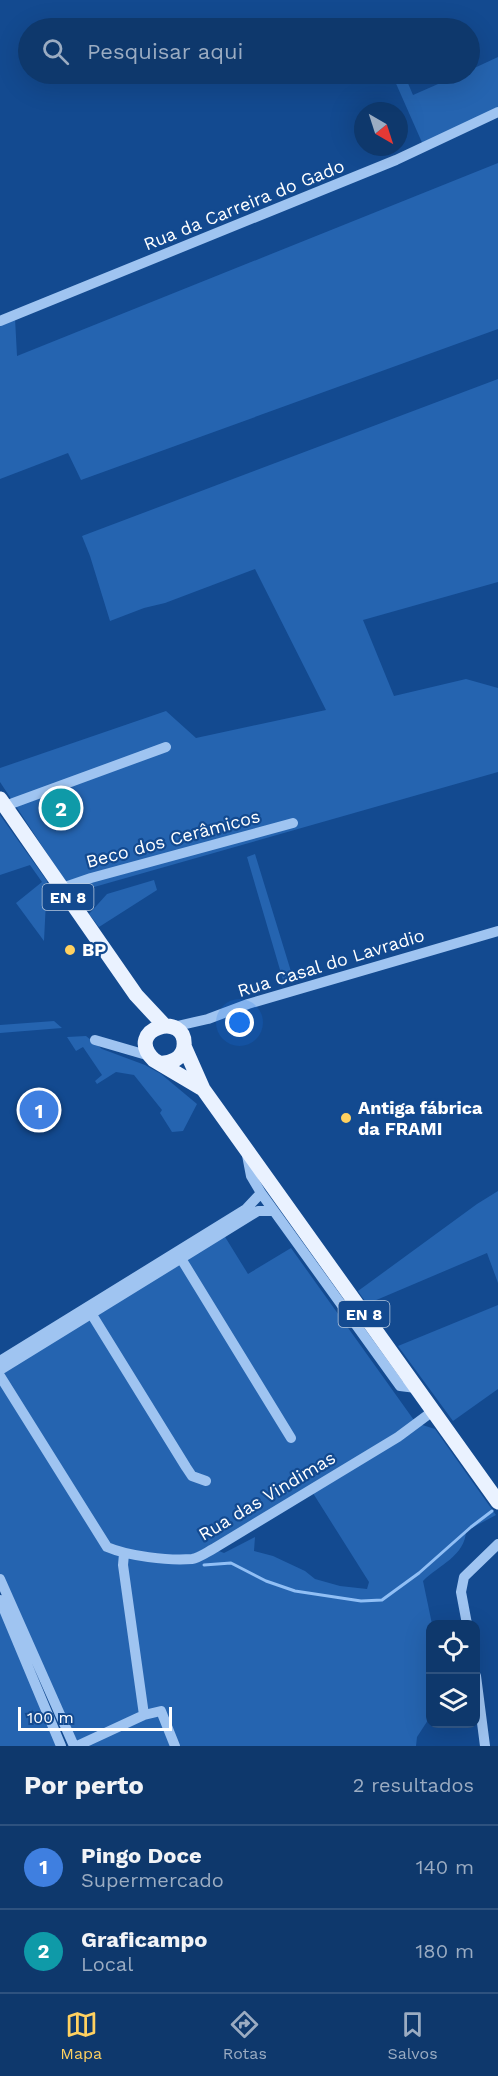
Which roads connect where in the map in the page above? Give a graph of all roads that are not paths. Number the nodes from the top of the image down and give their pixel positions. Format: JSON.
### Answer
{"nodes":[{"id":1,"x":498,"y":112,"type":"edge"},
{"id":2,"x":0,"y":321,"type":"edge"},
{"id":3,"x":166,"y":747,"type":"dead end"},
{"id":4,"x":3,"y":802,"type":"edge"},
{"id":5,"x":293,"y":823,"type":"dead end"},
{"id":6,"x":62,"y":888,"type":"junction"},
{"id":7,"x":498,"y":931,"type":"edge"},
{"id":8,"x":136,"y":995,"type":"junction"},
{"id":9,"x":200,"y":1021,"type":"junction"},
{"id":10,"x":168,"y":1026,"type":"junction"},
{"id":11,"x":148,"y":1037,"type":"junction"},
{"id":12,"x":95,"y":1040,"type":"dead end"},
{"id":13,"x":184,"y":1043,"type":"junction"},
{"id":14,"x":126,"y":1049,"type":"junction"},
{"id":15,"x":154,"y":1059,"type":"junction"},
{"id":16,"x":203,"y":1089,"type":"junction"},
{"id":17,"x":246,"y":1149,"type":"junction"},
{"id":18,"x":261,"y":1193,"type":"junction"},
{"id":19,"x":274,"y":1210,"type":"junction"},
{"id":20,"x":178,"y":1255,"type":"junction"},
{"id":21,"x":89,"y":1311,"type":"junction"},
{"id":22,"x":0,"y":1361,"type":"edge"},
{"id":23,"x":0,"y":1370,"type":"edge"},
{"id":24,"x":0,"y":1376,"type":"edge"},
{"id":25,"x":416,"y":1388,"type":"junction"},
{"id":26,"x":433,"y":1411,"type":"junction"},
{"id":27,"x":291,"y":1438,"type":"dead end"},
{"id":28,"x":206,"y":1481,"type":"dead end"},
{"id":29,"x":498,"y":1502,"type":"edge"},
{"id":30,"x":498,"y":1544,"type":"edge"},
{"id":31,"x":124,"y":1554,"type":"junction"},
{"id":32,"x":0,"y":1579,"type":"edge"},
{"id":33,"x":0,"y":1600,"type":"edge"},
{"id":34,"x":466,"y":1620,"type":"edge"},
{"id":35,"x":480,"y":1707,"type":"edge"},
{"id":36,"x":144,"y":1714,"type":"junction"},
{"id":37,"x":61,"y":1746,"type":"edge"},
{"id":38,"x":76,"y":1746,"type":"edge"},
{"id":39,"x":175,"y":1746,"type":"edge"},
{"id":40,"x":485,"y":1746,"type":"edge"}],
"edges":[{"from":1,"to":2,"type":"street","name":"Rua da Carreira do Gado"},
{"from":3,"to":4,"type":"street"},
{"from":4,"to":6,"type":"main road","number":"EN 8"},
{"from":5,"to":6,"type":"street","name":"Beco dos Cerâmicos"},
{"from":6,"to":8,"type":"main road","number":"EN 8"},
{"from":7,"to":9,"type":"street","name":"Rua Casal do Lavradio"},
{"from":8,"to":10,"type":"main road","number":"EN 8"},
{"from":8,"to":11,"type":"main road","number":"EN 8"},
{"from":9,"to":10,"type":"street","name":"Rua Casal do Lavradio"},
{"from":9,"to":13,"type":"street"},
{"from":10,"to":11,"type":"main road"},
{"from":10,"to":13,"type":"main road","number":"EN 8"},
{"from":11,"to":14,"type":"street"},
{"from":11,"to":15,"type":"main road","number":"EN 8"},
{"from":12,"to":14,"type":"street"},
{"from":13,"to":15,"type":"main road"},
{"from":13,"to":16,"type":"main road","number":"EN 8"},
{"from":14,"to":15,"type":"street"},
{"from":15,"to":16,"type":"main road","number":"EN 8"},
{"from":16,"to":17,"type":"main road","number":"EN 8"},
{"from":17,"to":18,"type":"street"},
{"from":17,"to":25,"type":"main road","number":"EN 8"},
{"from":18,"to":19,"type":"street"},
{"from":18,"to":20,"type":"street"},
{"from":19,"to":20,"type":"street"},
{"from":19,"to":25,"type":"street"},
{"from":20,"to":21,"type":"street"},
{"from":20,"to":27,"type":"street"},
{"from":21,"to":22,"type":"street"},
{"from":21,"to":23,"type":"street"},
{"from":21,"to":28,"type":"street"},
{"from":24,"to":31,"type":"street"},
{"from":25,"to":26,"type":"main road","number":"EN 8"},
{"from":26,"to":29,"type":"main road","number":"EN 8"},
{"from":26,"to":31,"type":"street","name":"Rua das Vindimas"},
{"from":30,"to":34,"type":"street"},
{"from":31,"to":36,"type":"street"},
{"from":32,"to":38,"type":"street"},
{"from":33,"to":37,"type":"street"},
{"from":35,"to":40,"type":"street"},
{"from":36,"to":38,"type":"street"},
{"from":36,"to":39,"type":"street"}]}
